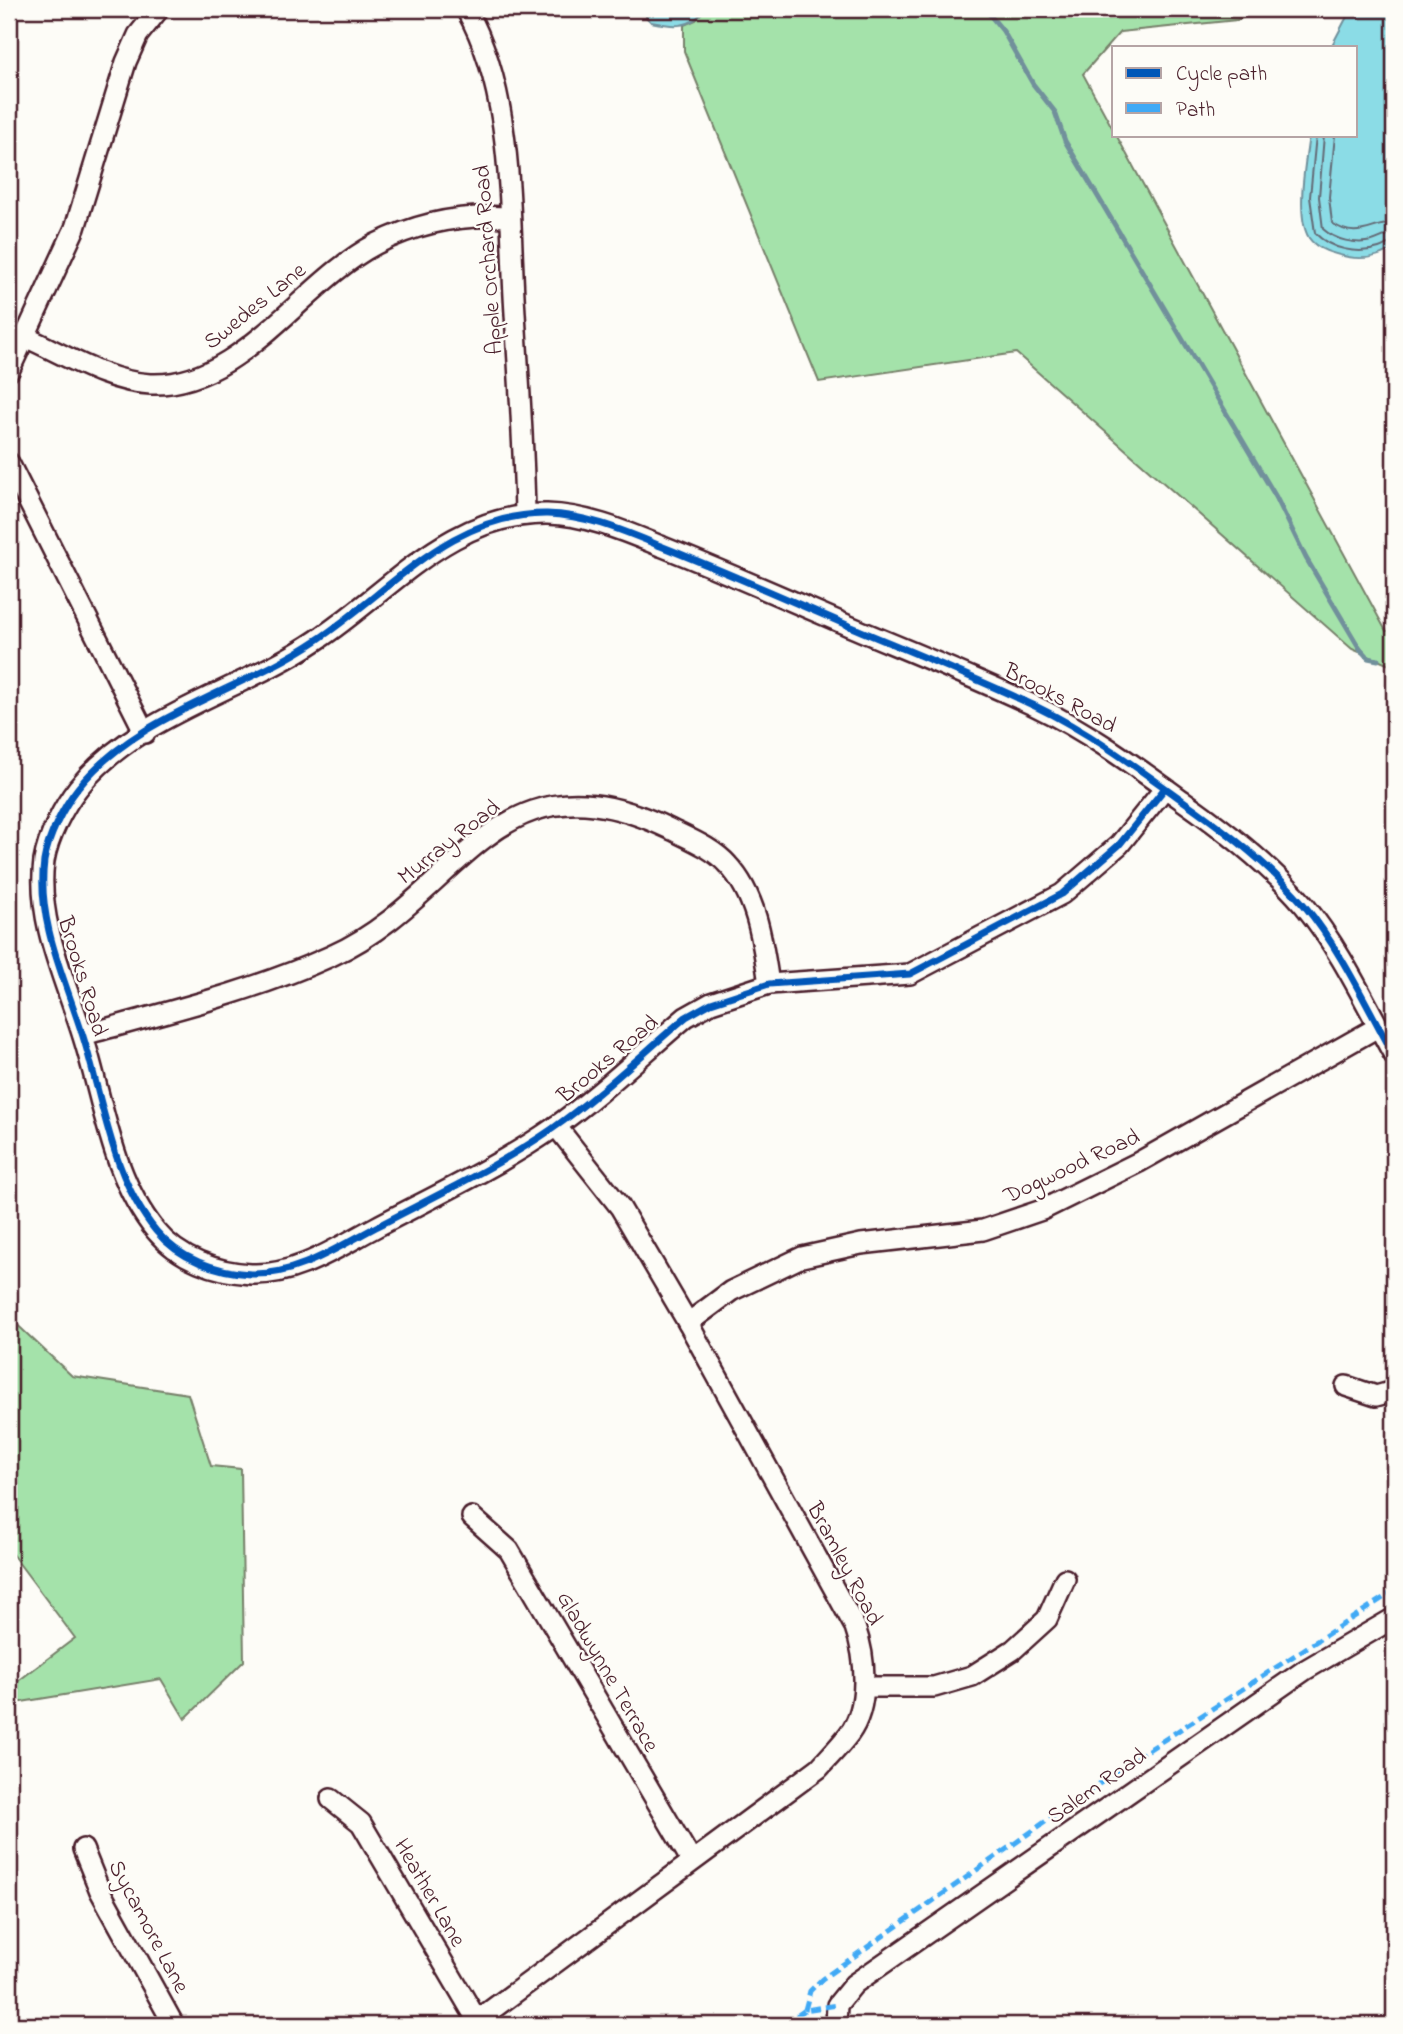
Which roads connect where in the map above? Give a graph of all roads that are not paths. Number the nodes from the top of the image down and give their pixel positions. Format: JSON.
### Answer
{"nodes":[{"id":1,"x":159,"y":9,"type":"edge"},
{"id":2,"x":466,"y":9,"type":"edge"},
{"id":3,"x":510,"y":217,"type":"junction"},
{"id":4,"x":25,"y":337,"type":"junction"},
{"id":5,"x":9,"y":371,"type":"edge"},
{"id":6,"x":9,"y":463,"type":"edge"},
{"id":7,"x":525,"y":515,"type":"junction"},
{"id":8,"x":145,"y":733,"type":"junction"},
{"id":9,"x":1165,"y":788,"type":"junction"},
{"id":10,"x":769,"y":984,"type":"junction"},
{"id":11,"x":1378,"y":1027,"type":"junction"},
{"id":12,"x":83,"y":1035,"type":"junction"},
{"id":13,"x":1394,"y":1055,"type":"edge"},
{"id":14,"x":556,"y":1126,"type":"junction"},
{"id":15,"x":688,"y":1323,"type":"junction"},
{"id":16,"x":1346,"y":1387,"type":"dead end"},
{"id":17,"x":1394,"y":1391,"type":"edge"},
{"id":18,"x":472,"y":1517,"type":"dead end"},
{"id":19,"x":1065,"y":1579,"type":"dead end"},
{"id":20,"x":1394,"y":1618,"type":"edge"},
{"id":21,"x":865,"y":1687,"type":"junction"},
{"id":22,"x":331,"y":1799,"type":"dead end"},
{"id":23,"x":83,"y":1849,"type":"dead end"},
{"id":24,"x":691,"y":1860,"type":"junction"},
{"id":25,"x":474,"y":2022,"type":"edge"},
{"id":26,"x":174,"y":2025,"type":"edge"},
{"id":27,"x":836,"y":2025,"type":"edge"}],
"edges":[{"from":1,"to":4,"type":"street"},
{"from":2,"to":3,"type":"street","name":"Apple Orchard Road"},
{"from":3,"to":4,"type":"street","name":"Swedes Lane"},
{"from":3,"to":7,"type":"street","name":"Apple Orchard Road"},
{"from":4,"to":5,"type":"street"},
{"from":6,"to":8,"type":"street"},
{"from":7,"to":8,"type":"street","name":"Brooks Road"},
{"from":7,"to":9,"type":"street","name":"Brooks Road"},
{"from":8,"to":12,"type":"street","name":"Brooks Road"},
{"from":9,"to":10,"type":"street","name":"Brooks Road"},
{"from":9,"to":11,"type":"street","name":"Brooks Road"},
{"from":10,"to":12,"type":"street","name":"Murray Road"},
{"from":10,"to":14,"type":"street","name":"Brooks Road"},
{"from":11,"to":13,"type":"street","name":"Brooks Road"},
{"from":11,"to":15,"type":"street","name":"Dogwood Road"},
{"from":12,"to":14,"type":"street","name":"Brooks Road"},
{"from":14,"to":15,"type":"street","name":"Bramley Road"},
{"from":15,"to":21,"type":"street","name":"Bramley Road"},
{"from":16,"to":17,"type":"street"},
{"from":18,"to":24,"type":"street","name":"Gladwynne Terrace"},
{"from":19,"to":21,"type":"street"},
{"from":20,"to":27,"type":"street","name":"Salem Road"},
{"from":21,"to":24,"type":"street","name":"Bramley Road"},
{"from":22,"to":25,"type":"street","name":"Heather Lane"},
{"from":23,"to":26,"type":"street","name":"Sycamore Lane"},
{"from":24,"to":25,"type":"street","name":"Bramley Road"}]}
